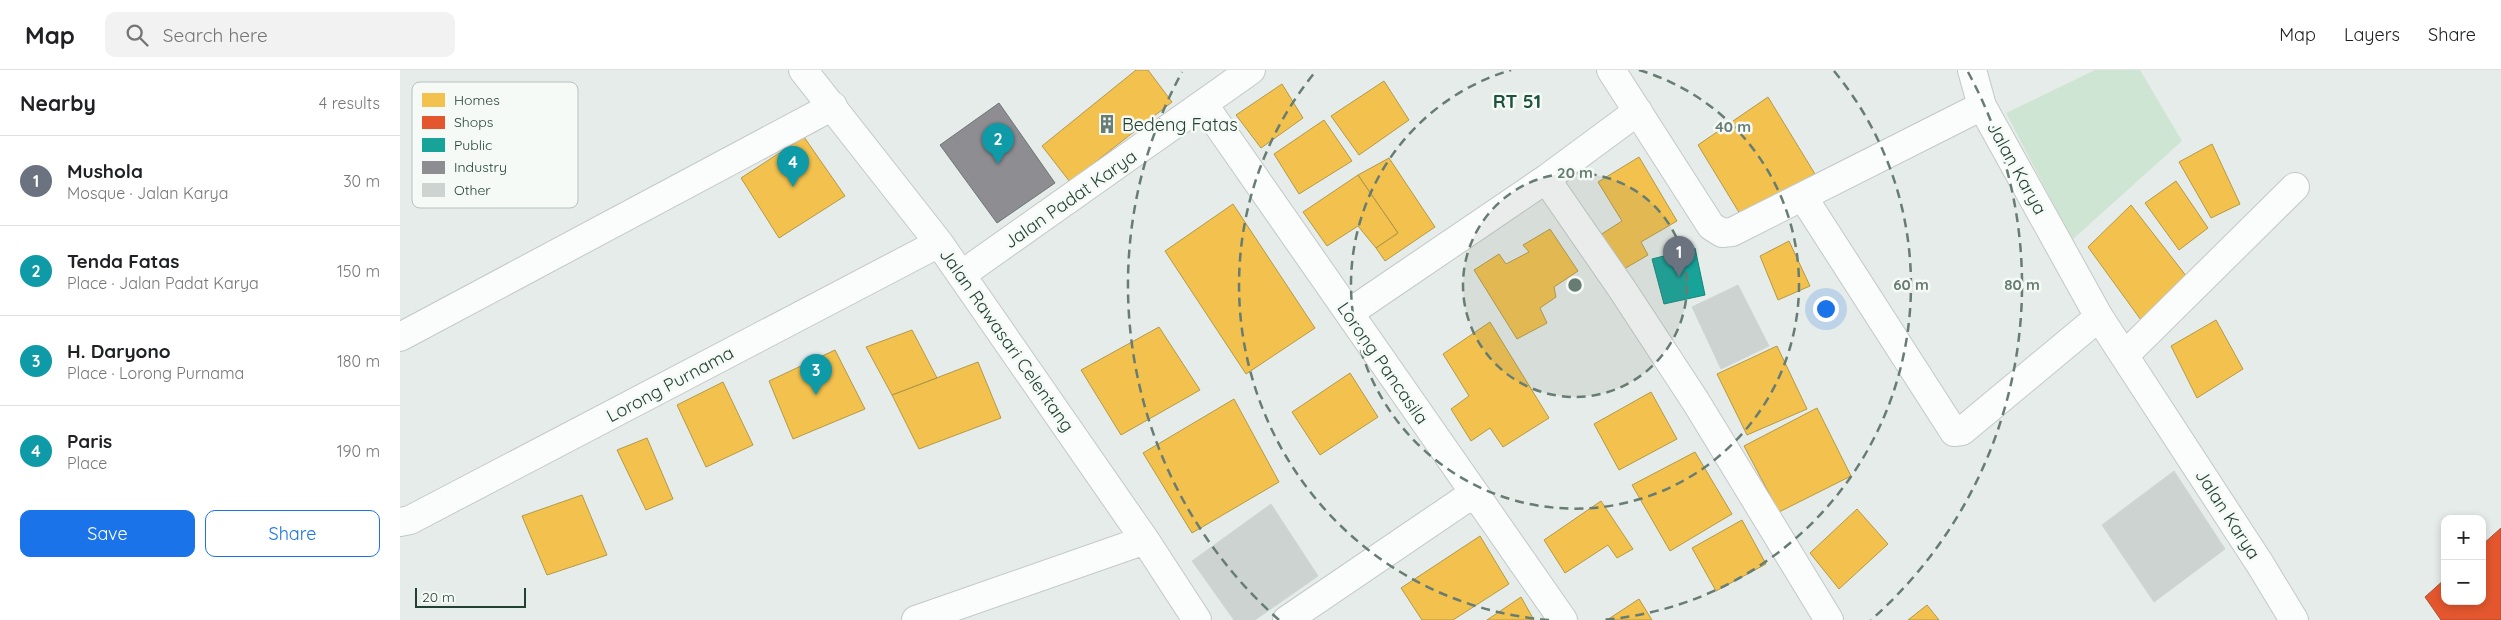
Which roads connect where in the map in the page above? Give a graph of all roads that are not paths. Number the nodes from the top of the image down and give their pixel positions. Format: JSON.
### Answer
{"nodes":[{"id":1,"x":803,"y":70,"type":"edge"},
{"id":2,"x":1251,"y":70,"type":"edge"},
{"id":3,"x":1611,"y":70,"type":"edge"},
{"id":4,"x":1972,"y":70,"type":"edge"},
{"id":5,"x":1204,"y":105,"type":"junction"},
{"id":6,"x":833,"y":106,"type":"junction"},
{"id":7,"x":1982,"y":106,"type":"junction"},
{"id":8,"x":1638,"y":111,"type":"junction"},
{"id":9,"x":1546,"y":179,"type":"junction"},
{"id":10,"x":2295,"y":187,"type":"dead end"},
{"id":11,"x":1802,"y":197,"type":"junction"},
{"id":12,"x":940,"y":243,"type":"junction"},
{"id":13,"x":961,"y":275,"type":"junction"},
{"id":14,"x":1349,"y":312,"type":"junction"},
{"id":15,"x":2099,"y":317,"type":"junction"},
{"id":16,"x":400,"y":337,"type":"edge"},
{"id":17,"x":2125,"y":355,"type":"junction"},
{"id":18,"x":1474,"y":493,"type":"junction"},
{"id":19,"x":400,"y":522,"type":"edge"},
{"id":20,"x":1145,"y":540,"type":"junction"},
{"id":21,"x":916,"y":620,"type":"edge"},
{"id":22,"x":1197,"y":620,"type":"edge"},
{"id":23,"x":1287,"y":620,"type":"edge"},
{"id":24,"x":1563,"y":620,"type":"edge"},
{"id":25,"x":1829,"y":620,"type":"edge"},
{"id":26,"x":2294,"y":620,"type":"edge"}],
"edges":[{"from":1,"to":6,"type":"street","name":"Jalan Rawasari Celentang"},
{"from":2,"to":5,"type":"street","name":"Jalan Padat Karya"},
{"from":3,"to":8,"type":"street","name":"Jalan Karya"},
{"from":4,"to":7,"type":"street"},
{"from":5,"to":13,"type":"street","name":"Jalan Padat Karya"},
{"from":5,"to":14,"type":"street","name":"Lorong Pancasila"},
{"from":6,"to":12,"type":"street","name":"Jalan Rawasari Celentang"},
{"from":6,"to":16,"type":"street"},
{"from":7,"to":11,"type":"street","name":"Jalan Karya"},
{"from":7,"to":15,"type":"street","name":"Jalan Karya"},
{"from":8,"to":9,"type":"street"},
{"from":8,"to":11,"type":"street","name":"Jalan Karya"},
{"from":9,"to":14,"type":"street"},
{"from":9,"to":25,"type":"street"},
{"from":10,"to":17,"type":"street"},
{"from":11,"to":15,"type":"street"},
{"from":12,"to":13,"type":"street","name":"Jalan Rawasari Celentang"},
{"from":12,"to":19,"type":"street","name":"Lorong Purnama"},
{"from":13,"to":20,"type":"street","name":"Jalan Rawasari Celentang"},
{"from":14,"to":18,"type":"street","name":"Lorong Pancasila"},
{"from":15,"to":17,"type":"street","name":"Jalan Karya"},
{"from":17,"to":26,"type":"street","name":"Jalan Karya"},
{"from":18,"to":23,"type":"street"},
{"from":18,"to":24,"type":"street","name":"Lorong Pancasila"},
{"from":20,"to":21,"type":"street"},
{"from":20,"to":22,"type":"street","name":"Jalan Rawasari Celentang"}]}
